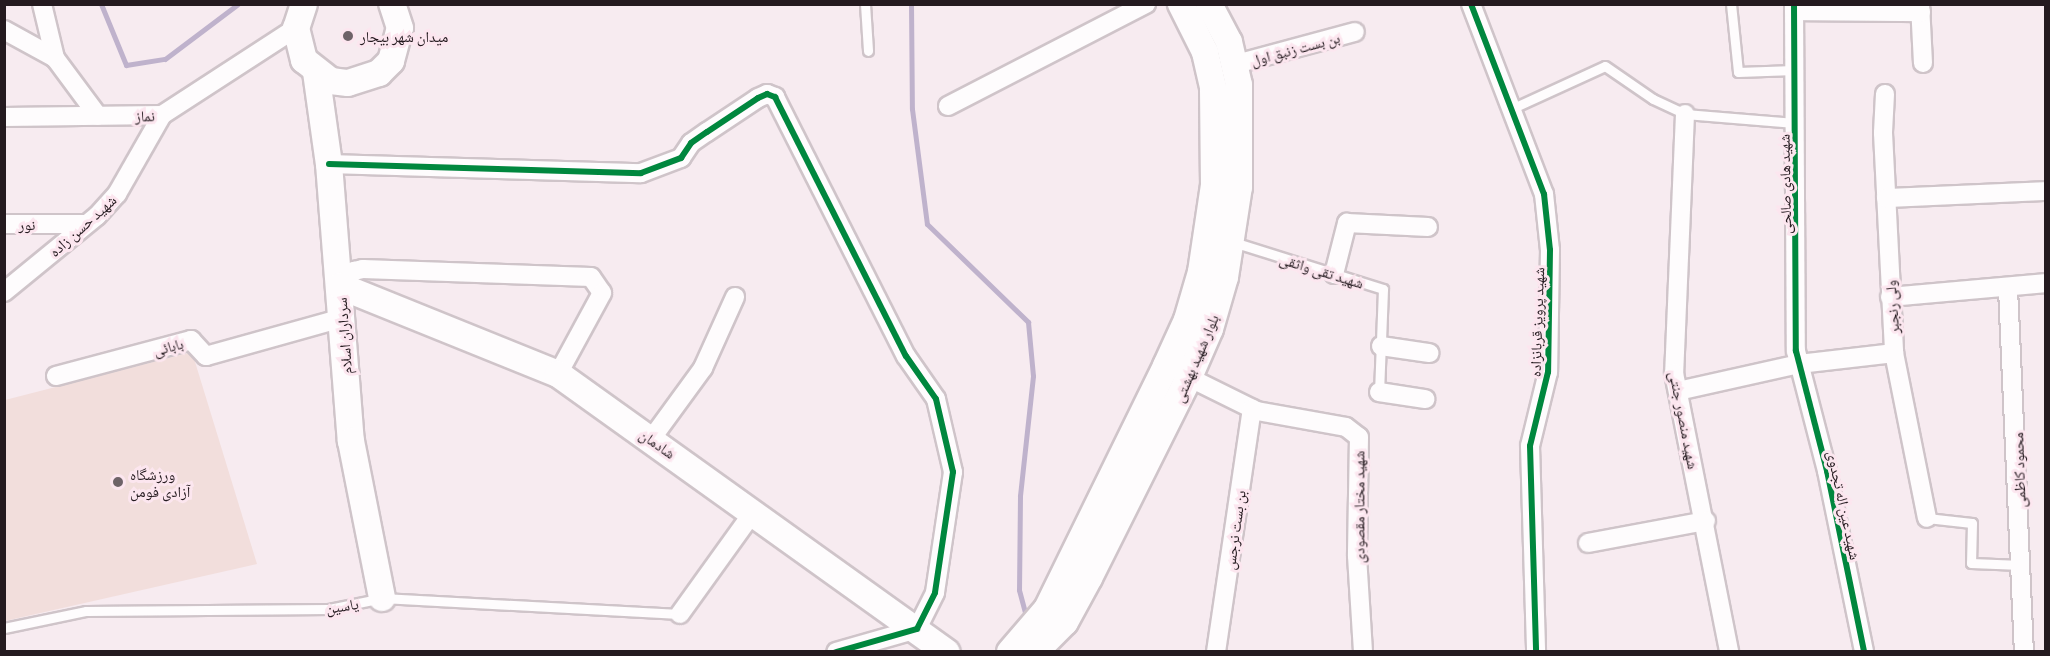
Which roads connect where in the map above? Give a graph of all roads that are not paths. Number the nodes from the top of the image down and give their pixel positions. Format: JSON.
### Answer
{"nodes":[{"id":1,"x":42,"y":4,"type":"edge"},
{"id":2,"x":865,"y":4,"type":"edge"},
{"id":3,"x":1146,"y":4,"type":"edge"},
{"id":4,"x":1181,"y":4,"type":"edge"},
{"id":5,"x":1209,"y":4,"type":"edge"},
{"id":6,"x":1471,"y":4,"type":"edge"},
{"id":7,"x":1731,"y":4,"type":"edge"},
{"id":8,"x":396,"y":7,"type":"edge"},
{"id":9,"x":1794,"y":8,"type":"edge"},
{"id":10,"x":1920,"y":8,"type":"edge"},
{"id":11,"x":300,"y":16,"type":"edge"},
{"id":12,"x":4,"y":30,"type":"edge"},
{"id":13,"x":1355,"y":32,"type":"dead end"},
{"id":14,"x":868,"y":51,"type":"dead end"},
{"id":15,"x":55,"y":58,"type":"junction"},
{"id":16,"x":1923,"y":63,"type":"dead end"},
{"id":17,"x":1236,"y":64,"type":"junction"},
{"id":18,"x":1794,"y":70,"type":"junction"},
{"id":19,"x":316,"y":72,"type":"junction"},
{"id":20,"x":1885,"y":93,"type":"dead end"},
{"id":21,"x":948,"y":106,"type":"dead end"},
{"id":22,"x":1511,"y":109,"type":"junction"},
{"id":23,"x":1685,"y":114,"type":"junction"},
{"id":24,"x":162,"y":115,"type":"junction"},
{"id":25,"x":98,"y":116,"type":"junction"},
{"id":26,"x":4,"y":117,"type":"edge"},
{"id":27,"x":1795,"y":123,"type":"junction"},
{"id":28,"x":329,"y":164,"type":"junction"},
{"id":29,"x":2046,"y":191,"type":"edge"},
{"id":30,"x":1886,"y":198,"type":"junction"},
{"id":31,"x":4,"y":224,"type":"edge"},
{"id":32,"x":86,"y":224,"type":"junction"},
{"id":33,"x":1428,"y":226,"type":"dead end"},
{"id":34,"x":1231,"y":241,"type":"junction"},
{"id":35,"x":1334,"y":274,"type":"junction"},
{"id":36,"x":2046,"y":283,"type":"edge"},
{"id":37,"x":340,"y":286,"type":"junction"},
{"id":38,"x":2008,"y":288,"type":"junction"},
{"id":39,"x":4,"y":292,"type":"edge"},
{"id":40,"x":735,"y":297,"type":"dead end"},
{"id":41,"x":1890,"y":297,"type":"junction"},
{"id":42,"x":342,"y":318,"type":"junction"},
{"id":43,"x":1381,"y":346,"type":"junction"},
{"id":44,"x":1429,"y":353,"type":"dead end"},
{"id":45,"x":1894,"y":353,"type":"junction"},
{"id":46,"x":1799,"y":364,"type":"junction"},
{"id":47,"x":1166,"y":366,"type":"junction"},
{"id":48,"x":558,"y":374,"type":"junction"},
{"id":49,"x":57,"y":376,"type":"dead end"},
{"id":50,"x":1189,"y":377,"type":"junction"},
{"id":51,"x":1678,"y":391,"type":"junction"},
{"id":52,"x":1379,"y":392,"type":"joint"},
{"id":53,"x":1425,"y":399,"type":"dead end"},
{"id":54,"x":1252,"y":409,"type":"junction"},
{"id":55,"x":652,"y":438,"type":"junction"},
{"id":56,"x":754,"y":511,"type":"junction"},
{"id":57,"x":1927,"y":518,"type":"joint"},
{"id":58,"x":1706,"y":521,"type":"junction"},
{"id":59,"x":1588,"y":543,"type":"dead end"},
{"id":60,"x":2021,"y":566,"type":"junction"},
{"id":61,"x":382,"y":598,"type":"junction"},
{"id":62,"x":680,"y":614,"type":"joint"},
{"id":63,"x":1056,"y":616,"type":"junction"},
{"id":64,"x":4,"y":628,"type":"edge"},
{"id":65,"x":916,"y":629,"type":"junction"},
{"id":66,"x":836,"y":651,"type":"edge"},
{"id":67,"x":947,"y":651,"type":"edge"},
{"id":68,"x":1018,"y":651,"type":"edge"},
{"id":69,"x":1216,"y":651,"type":"edge"},
{"id":70,"x":1362,"y":651,"type":"edge"},
{"id":71,"x":1536,"y":651,"type":"edge"},
{"id":72,"x":1729,"y":651,"type":"edge"},
{"id":73,"x":1864,"y":651,"type":"edge"},
{"id":74,"x":2024,"y":651,"type":"edge"}],
"edges":[{"from":1,"to":15,"type":"street"},
{"from":2,"to":14,"type":"lane"},
{"from":3,"to":21,"type":"street"},
{"from":4,"to":47,"type":"street","name":"بلوار شهید بهشتی"},
{"from":5,"to":17,"type":"street","name":"بلوار شهید بهشتی"},
{"from":6,"to":22,"type":"street","name":"شهید پرویز قربانزاده"},
{"from":7,"to":18,"type":"lane"},
{"from":8,"to":19,"type":"street"},
{"from":9,"to":10,"type":"street"},
{"from":9,"to":18,"type":"street","name":"شهید هادی صالحی"},
{"from":10,"to":16,"type":"street"},
{"from":11,"to":19,"type":"street"},
{"from":11,"to":24,"type":"street","name":"نماز"},
{"from":12,"to":15,"type":"street"},
{"from":13,"to":17,"type":"street","name":"بن بست زنبق اول"},
{"from":15,"to":25,"type":"street"},
{"from":17,"to":34,"type":"street","name":"بلوار شهید بهشتی"},
{"from":18,"to":27,"type":"street","name":"شهید هادی صالحی"},
{"from":19,"to":28,"type":"street","name":"سرداران اسلام"},
{"from":20,"to":30,"type":"street","name":"ولی رنجبر"},
{"from":22,"to":23,"type":"lane"},
{"from":22,"to":71,"type":"street","name":"شهید پرویز قربانزاده"},
{"from":23,"to":27,"type":"lane"},
{"from":23,"to":51,"type":"street","name":"شهید منصور جنتی"},
{"from":24,"to":25,"type":"street","name":"نماز"},
{"from":24,"to":32,"type":"street","name":"شهید حسن زاده"},
{"from":25,"to":26,"type":"street","name":"نماز"},
{"from":27,"to":46,"type":"street","name":"شهید هادی صالحی"},
{"from":28,"to":37,"type":"street","name":"سرداران اسلام"},
{"from":28,"to":65,"type":"street"},
{"from":29,"to":30,"type":"street"},
{"from":30,"to":41,"type":"street","name":"ولی رنجبر"},
{"from":31,"to":32,"type":"street","name":"نور"},
{"from":32,"to":39,"type":"street","name":"شهید حسن زاده"},
{"from":33,"to":35,"type":"street"},
{"from":34,"to":35,"type":"lane","name":"شهید تقی واثقی"},
{"from":34,"to":50,"type":"street","name":"بلوار شهید بهشتی"},
{"from":35,"to":43,"type":"lane","name":"شهید تقی واثقی"},
{"from":36,"to":38,"type":"street"},
{"from":37,"to":42,"type":"street","name":"سرداران اسلام"},
{"from":37,"to":48,"type":"street","name":"شادمان"},
{"from":37,"to":48,"type":"street"},
{"from":38,"to":41,"type":"street"},
{"from":38,"to":60,"type":"street","name":"محمود کاظمی"},
{"from":40,"to":55,"type":"street"},
{"from":41,"to":45,"type":"street","name":"ولی رنجبر"},
{"from":42,"to":49,"type":"street","name":"بابائی"},
{"from":42,"to":61,"type":"street","name":"سرداران اسلام"},
{"from":43,"to":44,"type":"street"},
{"from":43,"to":52,"type":"lane","name":"شهید تقی واثقی"},
{"from":45,"to":46,"type":"street"},
{"from":45,"to":57,"type":"street","name":"ولی رنجبر"},
{"from":46,"to":51,"type":"street"},
{"from":46,"to":73,"type":"street","name":"شهید عین اله تجدوی"},
{"from":47,"to":50,"type":"street","name":"شهید مختار مقصودی"},
{"from":47,"to":63,"type":"street","name":"بلوار شهید بهشتی"},
{"from":48,"to":55,"type":"street","name":"شادمان"},
{"from":50,"to":54,"type":"street","name":"شهید مختار مقصودی"},
{"from":50,"to":63,"type":"street","name":"بلوار شهید بهشتی"},
{"from":51,"to":58,"type":"street","name":"شهید منصور جنتی"},
{"from":52,"to":53,"type":"street"},
{"from":54,"to":69,"type":"street","name":"بن بست نرجس"},
{"from":54,"to":70,"type":"street","name":"شهید مختار مقصودی"},
{"from":55,"to":56,"type":"street","name":"شادمان"},
{"from":56,"to":62,"type":"street"},
{"from":56,"to":65,"type":"street","name":"شادمان"},
{"from":57,"to":60,"type":"lane"},
{"from":58,"to":59,"type":"street"},
{"from":58,"to":72,"type":"street","name":"شهید منصور جنتی"},
{"from":60,"to":74,"type":"street","name":"محمود کاظمی"},
{"from":61,"to":62,"type":"lane","name":"یاسین"},
{"from":61,"to":64,"type":"lane","name":"یاسین"},
{"from":63,"to":68,"type":"street"},
{"from":65,"to":66,"type":"street"},
{"from":65,"to":67,"type":"street","name":"شادمان"}]}
